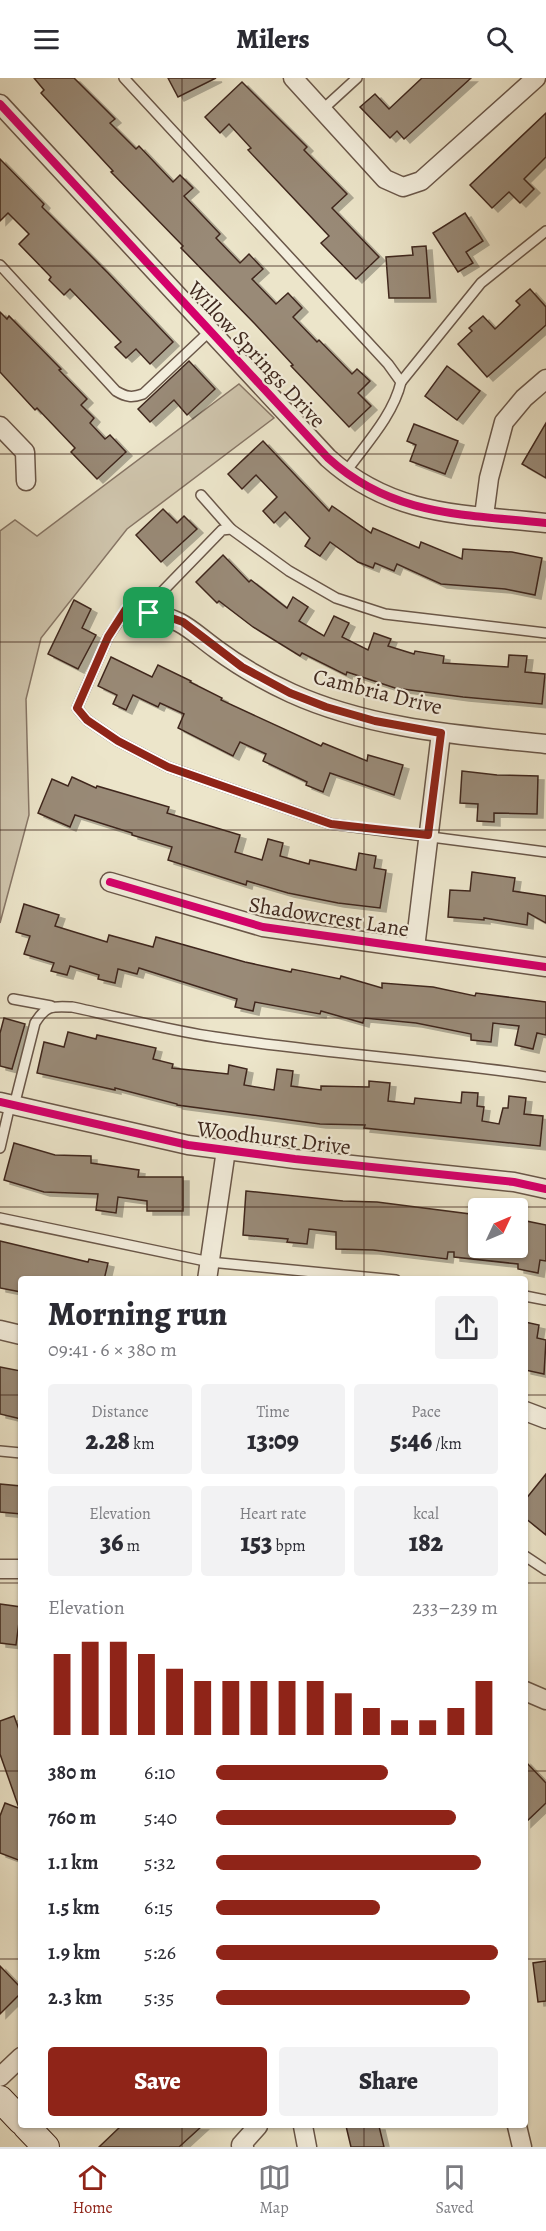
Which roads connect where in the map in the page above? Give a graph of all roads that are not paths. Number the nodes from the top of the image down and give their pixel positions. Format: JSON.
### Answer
{"nodes":[{"id":1,"x":124,"y":78,"type":"edge"},
{"id":2,"x":293,"y":78,"type":"edge"},
{"id":3,"x":357,"y":78,"type":"edge"},
{"id":4,"x":536,"y":78,"type":"edge"},
{"id":5,"x":0,"y":104,"type":"edge"},
{"id":6,"x":322,"y":110,"type":"junction"},
{"id":7,"x":546,"y":231,"type":"edge"},
{"id":8,"x":0,"y":265,"type":"edge"},
{"id":9,"x":211,"y":330,"type":"junction"},
{"id":10,"x":546,"y":379,"type":"edge"},
{"id":11,"x":401,"y":382,"type":"junction"},
{"id":12,"x":0,"y":426,"type":"edge"},
{"id":13,"x":345,"y":473,"type":"junction"},
{"id":14,"x":26,"y":481,"type":"dead end"},
{"id":15,"x":201,"y":495,"type":"dead end"},
{"id":16,"x":484,"y":516,"type":"junction"},
{"id":17,"x":546,"y":523,"type":"edge"},
{"id":18,"x":231,"y":529,"type":"junction"},
{"id":19,"x":149,"y":613,"type":"junction"},
{"id":20,"x":546,"y":633,"type":"edge"},
{"id":21,"x":441,"y":733,"type":"junction"},
{"id":22,"x":546,"y":744,"type":"edge"},
{"id":23,"x":428,"y":835,"type":"junction"},
{"id":24,"x":546,"y":852,"type":"edge"},
{"id":25,"x":110,"y":882,"type":"dead end"},
{"id":26,"x":415,"y":948,"type":"junction"},
{"id":27,"x":546,"y":966,"type":"edge"},
{"id":28,"x":13,"y":999,"type":"dead end"},
{"id":29,"x":51,"y":1006,"type":"junction"},
{"id":30,"x":546,"y":1077,"type":"edge"},
{"id":31,"x":8,"y":1104,"type":"edge"},
{"id":32,"x":0,"y":1148,"type":"edge"},
{"id":33,"x":226,"y":1150,"type":"junction"},
{"id":34,"x":546,"y":1189,"type":"edge"},
{"id":35,"x":0,"y":1218,"type":"edge"},
{"id":36,"x":209,"y":1271,"type":"edge"},
{"id":37,"x":313,"y":1276,"type":"edge"},
{"id":38,"x":528,"y":1297,"type":"edge"},
{"id":39,"x":546,"y":1300,"type":"edge"},
{"id":40,"x":0,"y":1330,"type":"edge"},
{"id":41,"x":18,"y":1334,"type":"edge"},
{"id":42,"x":528,"y":1412,"type":"edge"},
{"id":43,"x":546,"y":1419,"type":"edge"},
{"id":44,"x":0,"y":1451,"type":"edge"},
{"id":45,"x":18,"y":1453,"type":"edge"},
{"id":46,"x":528,"y":1558,"type":"edge"},
{"id":47,"x":0,"y":1569,"type":"edge"},
{"id":48,"x":18,"y":1569,"type":"edge"},
{"id":49,"x":546,"y":1570,"type":"edge"},
{"id":50,"x":528,"y":1692,"type":"edge"},
{"id":51,"x":546,"y":1700,"type":"edge"},
{"id":52,"x":18,"y":2060,"type":"edge"},
{"id":53,"x":0,"y":2078,"type":"edge"},
{"id":54,"x":0,"y":2098,"type":"edge"},
{"id":55,"x":18,"y":2118,"type":"edge"},
{"id":56,"x":28,"y":2128,"type":"edge"},
{"id":57,"x":256,"y":2128,"type":"edge"},
{"id":58,"x":303,"y":2128,"type":"edge"},
{"id":59,"x":517,"y":2128,"type":"edge"},
{"id":60,"x":241,"y":2146,"type":"edge"},
{"id":61,"x":46,"y":2147,"type":"edge"},
{"id":62,"x":307,"y":2147,"type":"edge"},
{"id":63,"x":522,"y":2147,"type":"edge"}],
"edges":[{"from":1,"to":11,"type":"lane"},
{"from":2,"to":6,"type":"street"},
{"from":3,"to":6,"type":"lane"},
{"from":4,"to":6,"type":"street"},
{"from":5,"to":9,"type":"street","name":"Willow Springs Drive"},
{"from":7,"to":11,"type":"lane"},
{"from":8,"to":9,"type":"lane"},
{"from":9,"to":13,"type":"street","name":"Willow Springs Drive"},
{"from":10,"to":16,"type":"street"},
{"from":11,"to":13,"type":"lane"},
{"from":12,"to":14,"type":"street"},
{"from":13,"to":16,"type":"street","name":"Willow Springs Drive"},
{"from":15,"to":18,"type":"lane"},
{"from":16,"to":17,"type":"street","name":"Willow Springs Drive"},
{"from":18,"to":19,"type":"lane"},
{"from":18,"to":20,"type":"lane"},
{"from":19,"to":21,"type":"street","name":"Cambria Drive"},
{"from":19,"to":23,"type":"lane"},
{"from":21,"to":22,"type":"street","name":"Cambria Drive"},
{"from":21,"to":23,"type":"street"},
{"from":23,"to":24,"type":"lane"},
{"from":23,"to":26,"type":"street"},
{"from":25,"to":26,"type":"street","name":"Shadowcrest Lane"},
{"from":26,"to":27,"type":"street","name":"Shadowcrest Lane"},
{"from":28,"to":29,"type":"lane"},
{"from":29,"to":30,"type":"lane"},
{"from":29,"to":31,"type":"lane"},
{"from":31,"to":32,"type":"lane"},
{"from":31,"to":33,"type":"street","name":"Woodhurst Drive"},
{"from":33,"to":34,"type":"street","name":"Woodhurst Drive"},
{"from":33,"to":36,"type":"street"},
{"from":35,"to":36,"type":"lane"},
{"from":36,"to":37,"type":"lane"},
{"from":38,"to":39,"type":"lane"},
{"from":40,"to":41,"type":"street"},
{"from":42,"to":43,"type":"street"},
{"from":44,"to":45,"type":"lane"},
{"from":46,"to":49,"type":"lane"},
{"from":47,"to":48,"type":"street"},
{"from":50,"to":51,"type":"street"},
{"from":52,"to":53,"type":"street"},
{"from":54,"to":55,"type":"street"},
{"from":56,"to":61,"type":"street"},
{"from":57,"to":60,"type":"street"},
{"from":58,"to":62,"type":"street"},
{"from":59,"to":63,"type":"street"}]}
